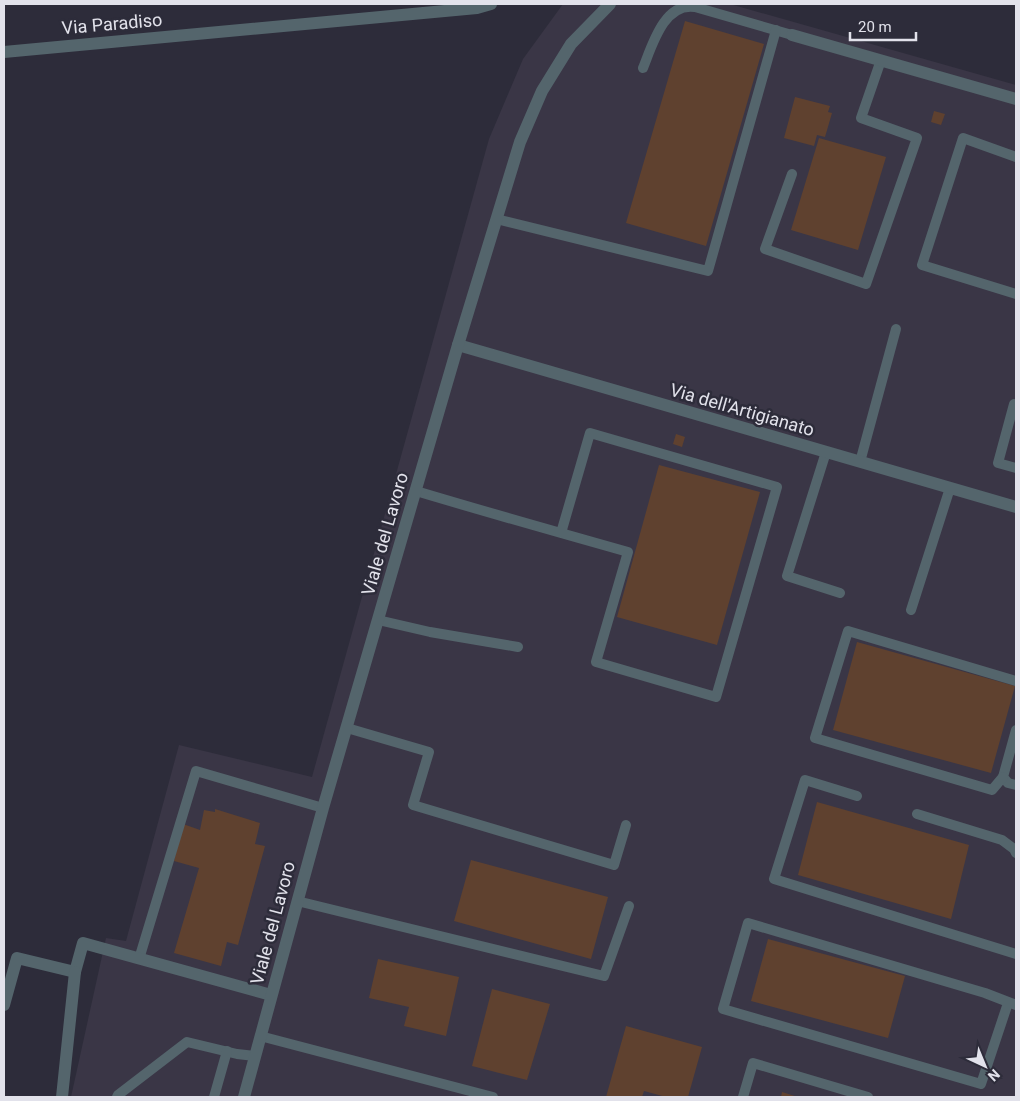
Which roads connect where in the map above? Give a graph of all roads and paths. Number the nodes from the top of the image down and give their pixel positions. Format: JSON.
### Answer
{"nodes":[{"id":1,"x":491,"y":4,"type":"edge"},
{"id":2,"x":610,"y":4,"type":"edge"},
{"id":3,"x":776,"y":30,"type":"junction"},
{"id":4,"x":792,"y":35,"type":"joint"},
{"id":5,"x":4,"y":52,"type":"edge"},
{"id":6,"x":881,"y":60,"type":"junction"},
{"id":7,"x":643,"y":68,"type":"dead end"},
{"id":8,"x":1016,"y":99,"type":"edge"},
{"id":9,"x":1016,"y":157,"type":"edge"},
{"id":10,"x":792,"y":174,"type":"dead end"},
{"id":11,"x":496,"y":220,"type":"junction"},
{"id":12,"x":1016,"y":294,"type":"edge"},
{"id":13,"x":896,"y":329,"type":"dead end"},
{"id":14,"x":458,"y":345,"type":"junction"},
{"id":15,"x":1014,"y":404,"type":"dead end"},
{"id":16,"x":826,"y":452,"type":"junction"},
{"id":17,"x":860,"y":462,"type":"junction"},
{"id":18,"x":1016,"y":468,"type":"edge"},
{"id":19,"x":950,"y":488,"type":"junction"},
{"id":20,"x":416,"y":491,"type":"junction"},
{"id":21,"x":1016,"y":508,"type":"edge"},
{"id":22,"x":561,"y":533,"type":"junction"},
{"id":23,"x":840,"y":593,"type":"dead end"},
{"id":24,"x":912,"y":610,"type":"dead end"},
{"id":25,"x":378,"y":620,"type":"junction"},
{"id":26,"x":518,"y":647,"type":"dead end"},
{"id":27,"x":1016,"y":681,"type":"edge"},
{"id":28,"x":347,"y":728,"type":"junction"},
{"id":29,"x":1016,"y":730,"type":"edge"},
{"id":30,"x":1003,"y":777,"type":"junction"},
{"id":31,"x":1016,"y":785,"type":"edge"},
{"id":32,"x":857,"y":796,"type":"dead end"},
{"id":33,"x":324,"y":808,"type":"junction"},
{"id":34,"x":917,"y":814,"type":"dead end"},
{"id":35,"x":626,"y":825,"type":"dead end"},
{"id":36,"x":1016,"y":853,"type":"edge"},
{"id":37,"x":297,"y":900,"type":"junction"},
{"id":38,"x":628,"y":906,"type":"dead end"},
{"id":39,"x":1016,"y":954,"type":"edge"},
{"id":40,"x":139,"y":959,"type":"junction"},
{"id":41,"x":75,"y":972,"type":"junction"},
{"id":42,"x":271,"y":995,"type":"junction"},
{"id":43,"x":1012,"y":1004,"type":"edge"},
{"id":44,"x":4,"y":1005,"type":"edge"},
{"id":45,"x":260,"y":1036,"type":"junction"},
{"id":46,"x":227,"y":1051,"type":"junction"},
{"id":47,"x":255,"y":1056,"type":"junction"},
{"id":48,"x":62,"y":1097,"type":"edge"},
{"id":49,"x":117,"y":1097,"type":"edge"},
{"id":50,"x":214,"y":1097,"type":"edge"},
{"id":51,"x":244,"y":1097,"type":"edge"},
{"id":52,"x":493,"y":1097,"type":"edge"},
{"id":53,"x":743,"y":1097,"type":"edge"},
{"id":54,"x":868,"y":1097,"type":"edge"}],
"edges":[{"from":1,"to":5,"type":"street","name":"Via Paradiso"},
{"from":2,"to":11,"type":"street","name":"Viale del Lavoro"},
{"from":3,"to":4,"type":"lane"},
{"from":3,"to":7,"type":"lane"},
{"from":3,"to":11,"type":"lane"},
{"from":4,"to":6,"type":"street"},
{"from":6,"to":8,"type":"street"},
{"from":6,"to":10,"type":"lane"},
{"from":9,"to":12,"type":"lane"},
{"from":11,"to":14,"type":"street","name":"Viale del Lavoro"},
{"from":13,"to":17,"type":"lane"},
{"from":14,"to":16,"type":"street","name":"Via dell'Artigianato"},
{"from":14,"to":20,"type":"street","name":"Viale del Lavoro"},
{"from":15,"to":18,"type":"lane"},
{"from":16,"to":17,"type":"street","name":"Via dell'Artigianato"},
{"from":16,"to":23,"type":"lane"},
{"from":17,"to":19,"type":"street","name":"Via dell'Artigianato"},
{"from":19,"to":21,"type":"street","name":"Via dell'Artigianato"},
{"from":19,"to":24,"type":"lane"},
{"from":20,"to":22,"type":"lane"},
{"from":20,"to":25,"type":"street","name":"Viale del Lavoro"},
{"from":22,"to":22,"type":"lane"},
{"from":25,"to":26,"type":"lane"},
{"from":25,"to":28,"type":"street","name":"Viale del Lavoro"},
{"from":27,"to":30,"type":"lane"},
{"from":28,"to":33,"type":"street","name":"Viale del Lavoro"},
{"from":28,"to":35,"type":"lane"},
{"from":29,"to":30,"type":"lane"},
{"from":30,"to":31,"type":"lane"},
{"from":32,"to":39,"type":"lane"},
{"from":33,"to":37,"type":"street","name":"Viale del Lavoro"},
{"from":33,"to":40,"type":"lane"},
{"from":34,"to":36,"type":"lane"},
{"from":37,"to":38,"type":"lane"},
{"from":37,"to":42,"type":"street","name":"Viale del Lavoro"},
{"from":40,"to":41,"type":"street"},
{"from":40,"to":42,"type":"street"},
{"from":41,"to":44,"type":"street"},
{"from":41,"to":48,"type":"street"},
{"from":42,"to":45,"type":"street","name":"Viale del Lavoro"},
{"from":43,"to":43,"type":"lane"},
{"from":45,"to":47,"type":"street","name":"Viale del Lavoro"},
{"from":45,"to":52,"type":"lane"},
{"from":46,"to":47,"type":"lane"},
{"from":46,"to":49,"type":"lane"},
{"from":46,"to":50,"type":"lane"},
{"from":47,"to":51,"type":"street","name":"Viale del Lavoro"},
{"from":53,"to":54,"type":"lane"}]}
